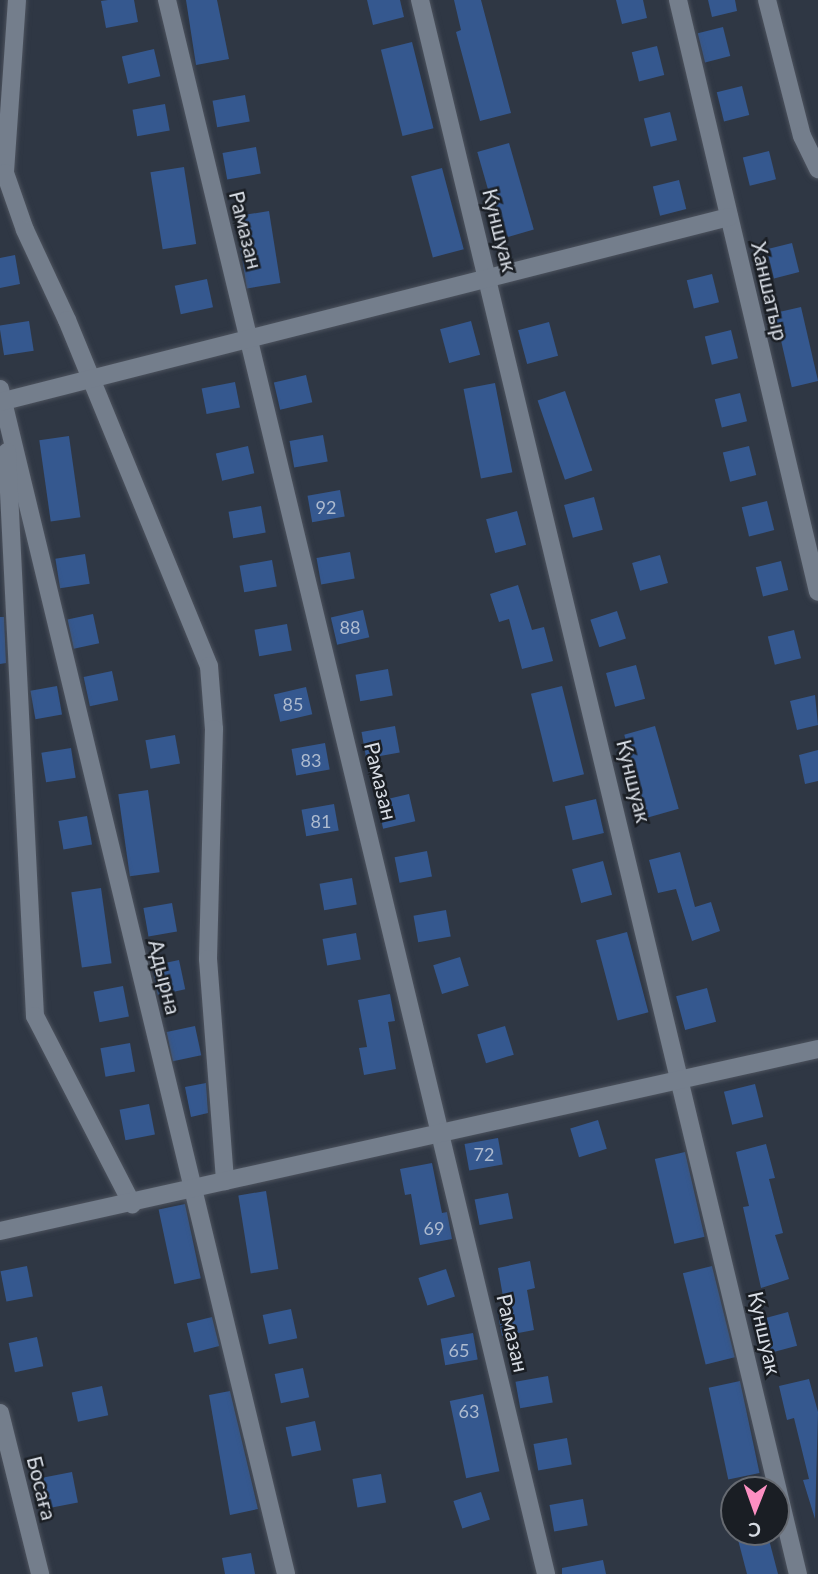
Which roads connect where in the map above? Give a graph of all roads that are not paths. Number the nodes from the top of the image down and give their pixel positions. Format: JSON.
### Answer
{"nodes":[{"id":1,"x":17,"y":0,"type":"edge"},
{"id":2,"x":167,"y":0,"type":"edge"},
{"id":3,"x":420,"y":0,"type":"edge"},
{"id":4,"x":678,"y":0,"type":"edge"},
{"id":5,"x":767,"y":0,"type":"edge"},
{"id":6,"x":818,"y":169,"type":"edge"},
{"id":7,"x":729,"y":217,"type":"junction"},
{"id":8,"x":488,"y":279,"type":"junction"},
{"id":9,"x":249,"y":339,"type":"junction"},
{"id":10,"x":90,"y":380,"type":"junction"},
{"id":11,"x":2,"y":400,"type":"edge"},
{"id":12,"x":818,"y":592,"type":"edge"},
{"id":13,"x":818,"y":1049,"type":"edge"},
{"id":14,"x":683,"y":1079,"type":"junction"},
{"id":15,"x":443,"y":1135,"type":"junction"},
{"id":16,"x":225,"y":1181,"type":"junction"},
{"id":17,"x":192,"y":1188,"type":"junction"},
{"id":18,"x":132,"y":1204,"type":"junction"},
{"id":19,"x":0,"y":1231,"type":"edge"},
{"id":20,"x":0,"y":1413,"type":"edge"},
{"id":21,"x":40,"y":1574,"type":"edge"},
{"id":22,"x":286,"y":1574,"type":"edge"},
{"id":23,"x":546,"y":1574,"type":"edge"},
{"id":24,"x":798,"y":1574,"type":"edge"}],
"edges":[{"from":1,"to":10,"type":"street"},
{"from":2,"to":9,"type":"street","name":"Рамазан"},
{"from":3,"to":8,"type":"street","name":"Куншуак"},
{"from":4,"to":7,"type":"street","name":"Ханшатыр"},
{"from":5,"to":6,"type":"street"},
{"from":7,"to":8,"type":"street"},
{"from":7,"to":12,"type":"street","name":"Ханшатыр"},
{"from":8,"to":9,"type":"street"},
{"from":8,"to":14,"type":"street","name":"Куншуак"},
{"from":9,"to":10,"type":"street"},
{"from":9,"to":15,"type":"street","name":"Рамазан"},
{"from":10,"to":11,"type":"street"},
{"from":10,"to":16,"type":"street"},
{"from":11,"to":17,"type":"street","name":"Адырна"},
{"from":11,"to":18,"type":"street"},
{"from":13,"to":14,"type":"street"},
{"from":14,"to":15,"type":"street"},
{"from":14,"to":24,"type":"street","name":"Куншуак"},
{"from":15,"to":16,"type":"street"},
{"from":15,"to":23,"type":"street","name":"Рамазан"},
{"from":16,"to":17,"type":"street"},
{"from":17,"to":18,"type":"street"},
{"from":17,"to":22,"type":"street","name":"Адырна"},
{"from":18,"to":19,"type":"street"},
{"from":20,"to":21,"type":"street","name":"Босаға"}]}
